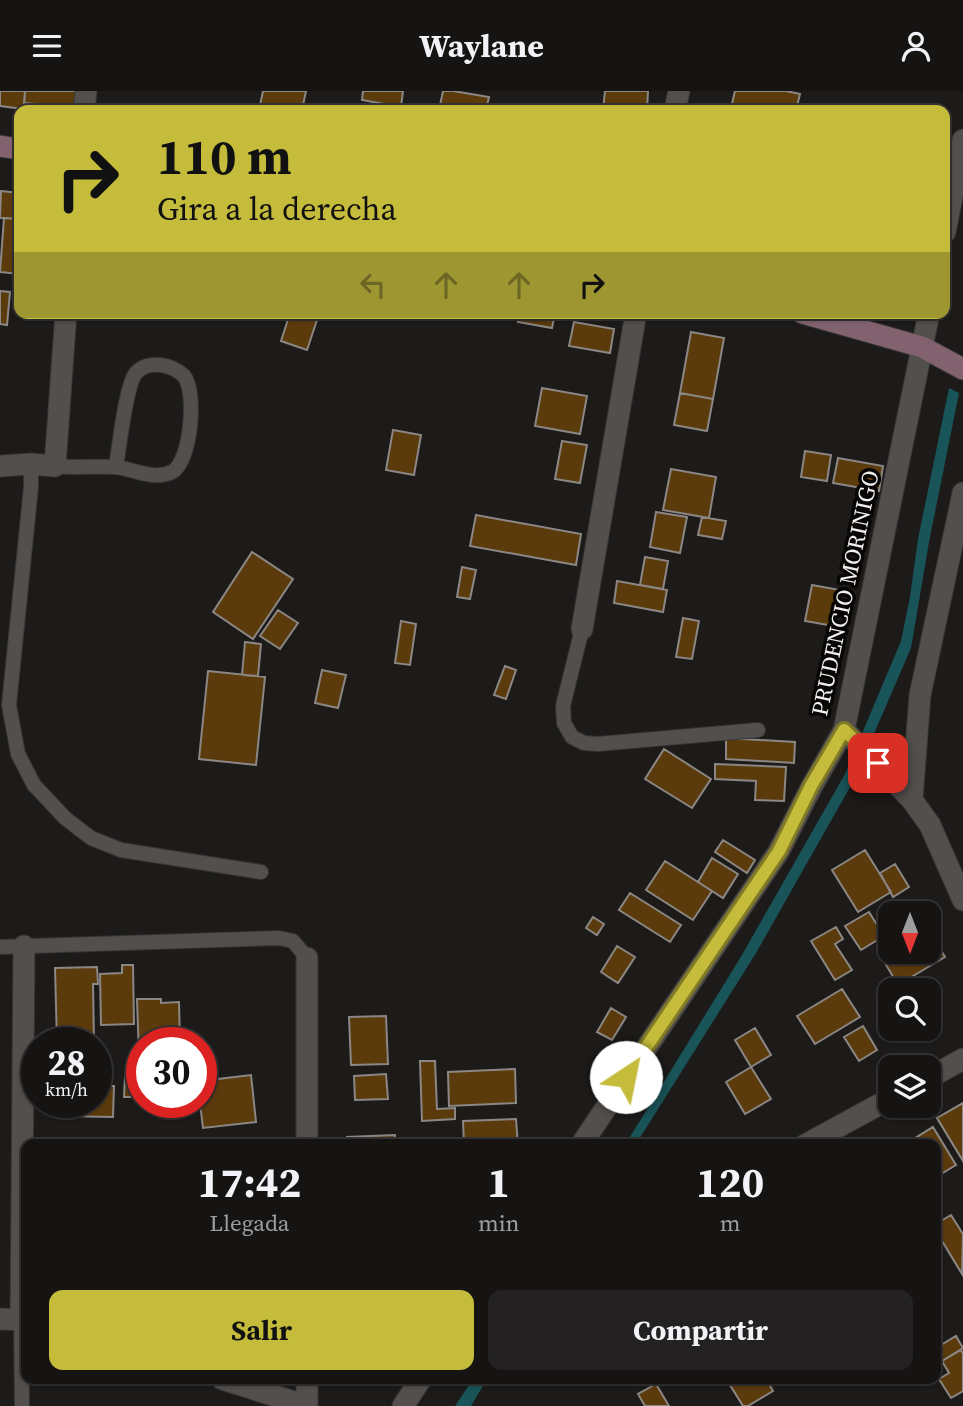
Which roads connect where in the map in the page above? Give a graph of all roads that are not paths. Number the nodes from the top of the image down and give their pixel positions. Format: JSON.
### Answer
{"nodes":[{"id":1,"x":963,"y":140,"type":"edge"},
{"id":2,"x":950,"y":206,"type":"edge"},
{"id":3,"x":66,"y":319,"type":"edge"},
{"id":4,"x":635,"y":319,"type":"edge"},
{"id":5,"x":823,"y":319,"type":"edge"},
{"id":6,"x":928,"y":319,"type":"edge"},
{"id":7,"x":922,"y":347,"type":"junction"},
{"id":8,"x":963,"y":369,"type":"edge"},
{"id":9,"x":32,"y":464,"type":"junction"},
{"id":10,"x":0,"y":465,"type":"edge"},
{"id":11,"x":55,"y":466,"type":"junction"},
{"id":12,"x":116,"y":467,"type":"junction"},
{"id":13,"x":963,"y":493,"type":"edge"},
{"id":14,"x":582,"y":629,"type":"joint"},
{"id":15,"x":758,"y":730,"type":"dead end"},
{"id":16,"x":850,"y":736,"type":"junction"},
{"id":17,"x":912,"y":800,"type":"junction"},
{"id":18,"x":261,"y":872,"type":"dead end"},
{"id":19,"x":963,"y":900,"type":"edge"},
{"id":20,"x":24,"y":946,"type":"junction"},
{"id":21,"x":0,"y":947,"type":"edge"},
{"id":22,"x":307,"y":958,"type":"joint"},
{"id":23,"x":963,"y":1059,"type":"edge"},
{"id":24,"x":941,"y":1071,"type":"edge"},
{"id":25,"x":878,"y":1105,"type":"edge"},
{"id":26,"x":307,"y":1139,"type":"edge"},
{"id":27,"x":585,"y":1139,"type":"edge"},
{"id":28,"x":815,"y":1139,"type":"edge"},
{"id":29,"x":16,"y":1320,"type":"edge"},
{"id":30,"x":238,"y":1384,"type":"edge"},
{"id":31,"x":307,"y":1384,"type":"edge"},
{"id":32,"x":418,"y":1384,"type":"edge"},
{"id":33,"x":22,"y":1406,"type":"edge"},
{"id":34,"x":307,"y":1406,"type":"edge"},
{"id":35,"x":403,"y":1406,"type":"edge"}],
"edges":[{"from":1,"to":2,"type":"street"},
{"from":3,"to":11,"type":"street"},
{"from":4,"to":14,"type":"street"},
{"from":5,"to":7,"type":"street"},
{"from":6,"to":7,"type":"street","name":"PRUDENCIO MORINIGO"},
{"from":7,"to":8,"type":"street"},
{"from":7,"to":16,"type":"street","name":"PRUDENCIO MORINIGO"},
{"from":9,"to":10,"type":"street"},
{"from":9,"to":11,"type":"street"},
{"from":9,"to":18,"type":"lane"},
{"from":11,"to":12,"type":"lane"},
{"from":12,"to":12,"type":"lane"},
{"from":13,"to":17,"type":"street"},
{"from":14,"to":15,"type":"lane"},
{"from":16,"to":17,"type":"street"},
{"from":16,"to":27,"type":"street","name":"PRUDENCIO MORINIGO"},
{"from":17,"to":19,"type":"street"},
{"from":20,"to":21,"type":"lane"},
{"from":20,"to":22,"type":"lane"},
{"from":20,"to":29,"type":"street"},
{"from":22,"to":26,"type":"street"},
{"from":23,"to":24,"type":"street"},
{"from":25,"to":28,"type":"street"},
{"from":29,"to":33,"type":"lane"},
{"from":30,"to":34,"type":"street"},
{"from":31,"to":34,"type":"street"},
{"from":32,"to":35,"type":"street"}]}
